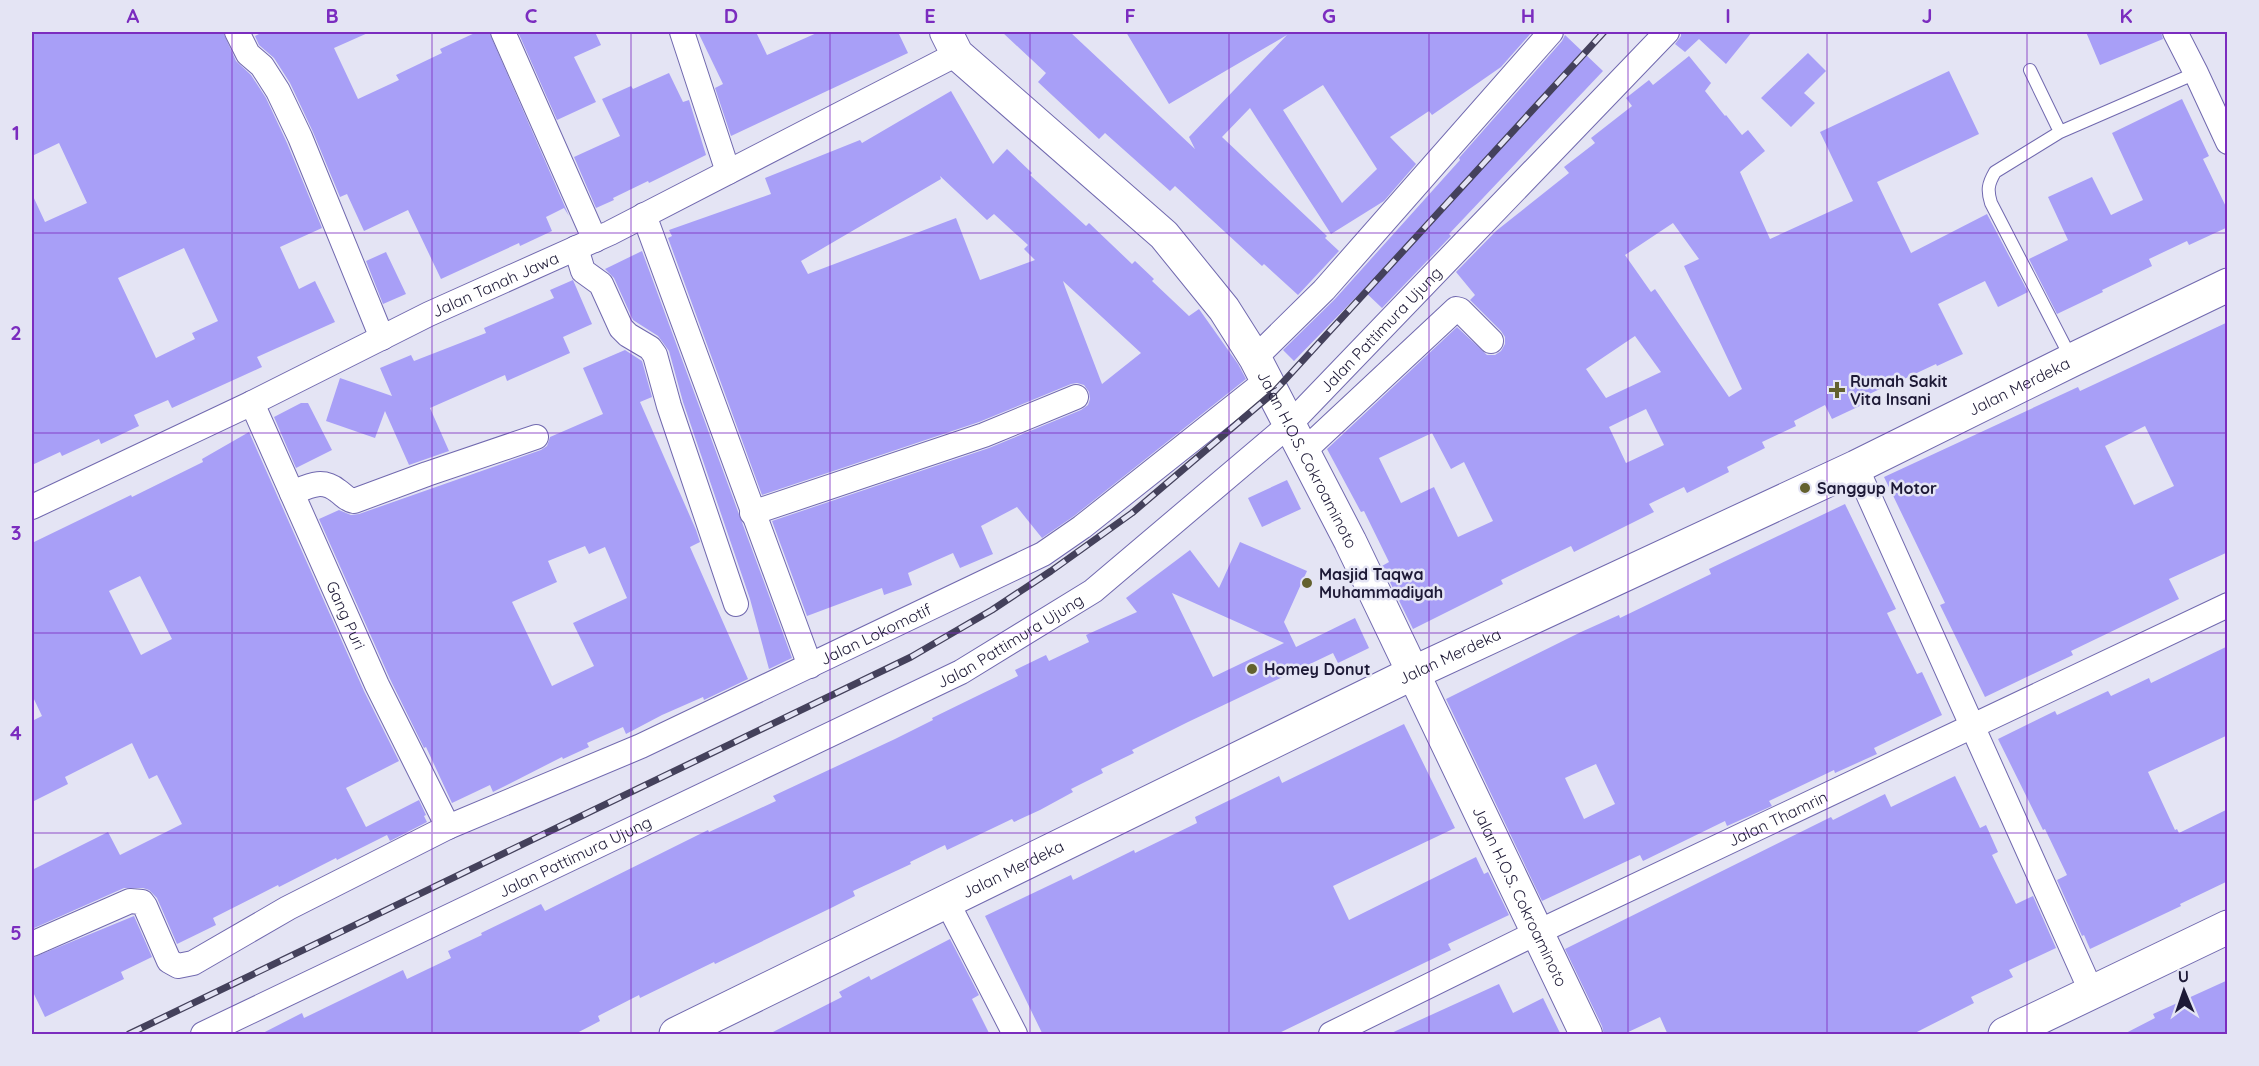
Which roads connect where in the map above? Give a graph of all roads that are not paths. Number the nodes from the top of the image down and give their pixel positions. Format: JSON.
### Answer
{"nodes":[{"id":1,"x":237,"y":32,"type":"edge"},
{"id":2,"x":503,"y":32,"type":"edge"},
{"id":3,"x":682,"y":32,"type":"edge"},
{"id":4,"x":1551,"y":32,"type":"edge"},
{"id":5,"x":1667,"y":32,"type":"edge"},
{"id":6,"x":2175,"y":32,"type":"edge"},
{"id":7,"x":952,"y":43,"type":"edge"},
{"id":8,"x":2030,"y":70,"type":"dead end"},
{"id":9,"x":2196,"y":73,"type":"junction"},
{"id":10,"x":2060,"y":132,"type":"junction"},
{"id":11,"x":2228,"y":142,"type":"edge"},
{"id":12,"x":728,"y":172,"type":"junction"},
{"id":13,"x":644,"y":215,"type":"junction"},
{"id":14,"x":585,"y":244,"type":"junction"},
{"id":15,"x":2228,"y":285,"type":"edge"},
{"id":16,"x":382,"y":338,"type":"junction"},
{"id":17,"x":1491,"y":341,"type":"dead end"},
{"id":18,"x":2072,"y":360,"type":"junction"},
{"id":19,"x":1260,"y":370,"type":"junction"},
{"id":20,"x":1076,"y":397,"type":"dead end"},
{"id":21,"x":252,"y":403,"type":"junction"},
{"id":22,"x":536,"y":437,"type":"dead end"},
{"id":23,"x":1297,"y":438,"type":"junction"},
{"id":24,"x":1856,"y":467,"type":"junction"},
{"id":25,"x":292,"y":493,"type":"junction"},
{"id":26,"x":32,"y":507,"type":"edge"},
{"id":27,"x":752,"y":513,"type":"junction"},
{"id":28,"x":736,"y":604,"type":"dead end"},
{"id":29,"x":2228,"y":605,"type":"edge"},
{"id":30,"x":810,"y":666,"type":"junction"},
{"id":31,"x":1413,"y":673,"type":"junction"},
{"id":32,"x":1972,"y":726,"type":"junction"},
{"id":33,"x":448,"y":827,"type":"junction"},
{"id":34,"x":947,"y":902,"type":"junction"},
{"id":35,"x":2228,"y":927,"type":"edge"},
{"id":36,"x":1536,"y":933,"type":"junction"},
{"id":37,"x":32,"y":944,"type":"edge"},
{"id":38,"x":2091,"y":993,"type":"junction"},
{"id":39,"x":2005,"y":1034,"type":"edge"},
{"id":40,"x":202,"y":1035,"type":"edge"},
{"id":41,"x":676,"y":1035,"type":"edge"},
{"id":42,"x":1015,"y":1035,"type":"edge"},
{"id":43,"x":1331,"y":1035,"type":"edge"},
{"id":44,"x":1586,"y":1035,"type":"edge"}],
"edges":[{"from":1,"to":16,"type":"street"},
{"from":2,"to":14,"type":"street"},
{"from":3,"to":12,"type":"street"},
{"from":4,"to":19,"type":"street","name":"Jalan Lokomotif"},
{"from":5,"to":23,"type":"street","name":"Jalan Pattimura Ujung"},
{"from":6,"to":9,"type":"street"},
{"from":7,"to":12,"type":"street","name":"Jalan Tanah Jawa"},
{"from":7,"to":19,"type":"street","name":"Jalan H.O.S. Cokroaminoto"},
{"from":8,"to":10,"type":"lane"},
{"from":9,"to":10,"type":"lane"},
{"from":9,"to":11,"type":"street"},
{"from":10,"to":18,"type":"lane"},
{"from":12,"to":13,"type":"street","name":"Jalan Tanah Jawa"},
{"from":13,"to":14,"type":"street","name":"Jalan Tanah Jawa"},
{"from":13,"to":27,"type":"street"},
{"from":14,"to":16,"type":"street","name":"Jalan Tanah Jawa"},
{"from":14,"to":28,"type":"street"},
{"from":15,"to":18,"type":"main road","name":"Jalan Merdeka"},
{"from":16,"to":21,"type":"street","name":"Jalan Tanah Jawa"},
{"from":17,"to":23,"type":"street"},
{"from":18,"to":24,"type":"main road","name":"Jalan Merdeka"},
{"from":19,"to":23,"type":"street","name":"Jalan H.O.S. Cokroaminoto"},
{"from":19,"to":30,"type":"street","name":"Jalan Lokomotif"},
{"from":20,"to":27,"type":"street"},
{"from":21,"to":25,"type":"street","name":"Gang Puri"},
{"from":21,"to":26,"type":"street","name":"Jalan Tanah Jawa"},
{"from":22,"to":25,"type":"street"},
{"from":23,"to":31,"type":"street","name":"Jalan H.O.S. Cokroaminoto"},
{"from":23,"to":40,"type":"street","name":"Jalan Pattimura Ujung"},
{"from":24,"to":31,"type":"main road","name":"Jalan Merdeka"},
{"from":24,"to":32,"type":"street"},
{"from":25,"to":33,"type":"street","name":"Gang Puri"},
{"from":27,"to":30,"type":"street"},
{"from":29,"to":32,"type":"street","name":"Jalan Thamrin"},
{"from":30,"to":33,"type":"street","name":"Jalan Lokomotif"},
{"from":31,"to":34,"type":"main road","name":"Jalan Merdeka"},
{"from":31,"to":36,"type":"street","name":"Jalan H.O.S. Cokroaminoto"},
{"from":32,"to":36,"type":"street","name":"Jalan Thamrin"},
{"from":32,"to":38,"type":"street"},
{"from":33,"to":37,"type":"street","name":"Jalan Lokomotif"},
{"from":34,"to":41,"type":"main road","name":"Jalan Merdeka"},
{"from":34,"to":42,"type":"street"},
{"from":35,"to":38,"type":"main road"},
{"from":36,"to":43,"type":"street","name":"Jalan Thamrin"},
{"from":36,"to":44,"type":"street","name":"Jalan H.O.S. Cokroaminoto"},
{"from":38,"to":39,"type":"main road"}]}
